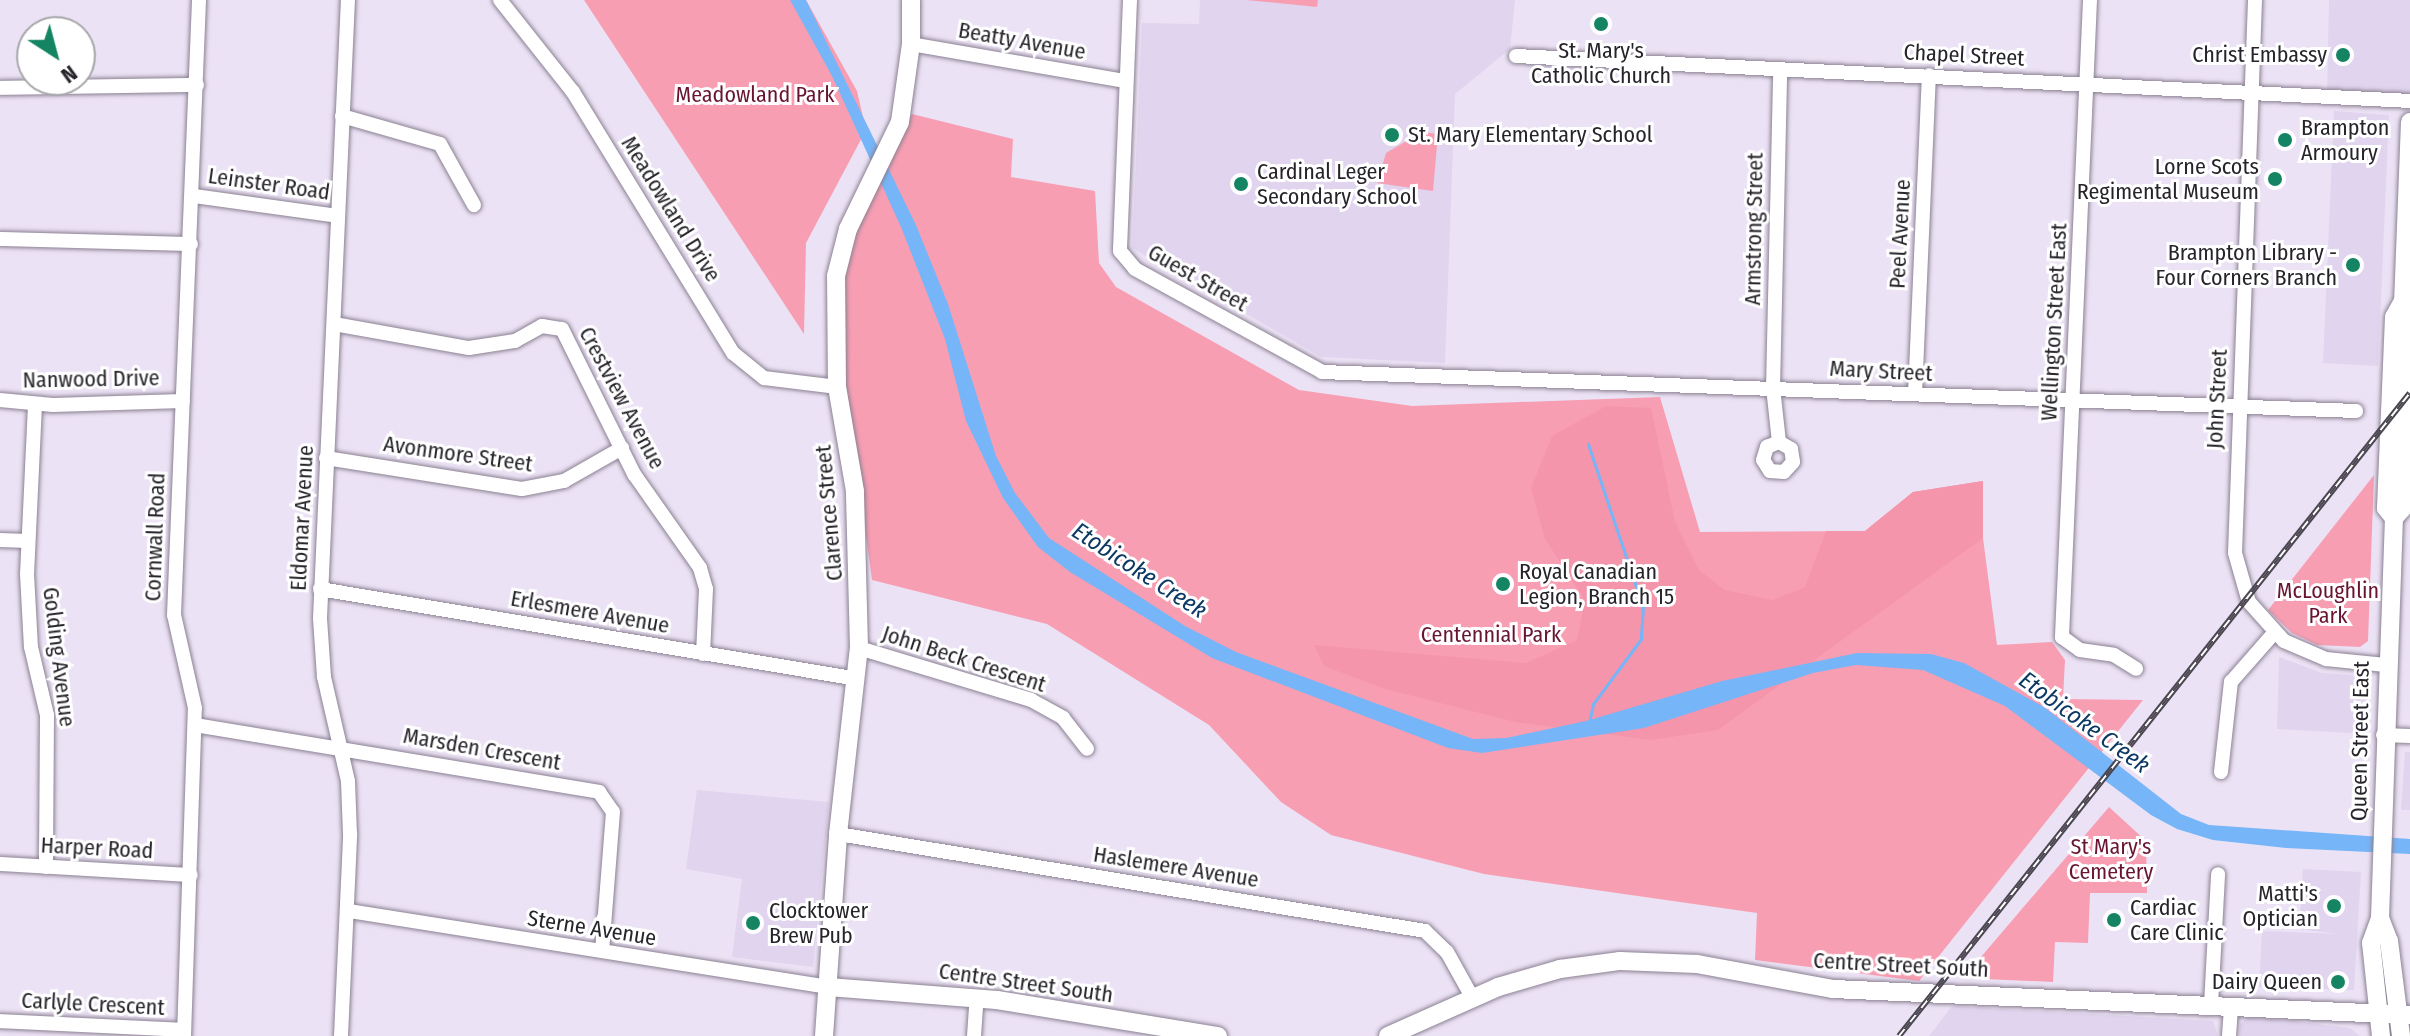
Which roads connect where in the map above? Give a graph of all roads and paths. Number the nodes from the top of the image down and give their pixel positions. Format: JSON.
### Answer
{"nodes":[{"id":1,"x":199,"y":0,"type":"edge"},
{"id":2,"x":348,"y":0,"type":"edge"},
{"id":3,"x":500,"y":0,"type":"edge"},
{"id":4,"x":911,"y":0,"type":"edge"},
{"id":5,"x":1130,"y":0,"type":"edge"},
{"id":6,"x":2090,"y":0,"type":"edge"},
{"id":7,"x":2255,"y":0,"type":"edge"},
{"id":8,"x":911,"y":44,"type":"junction"},
{"id":9,"x":1516,"y":56,"type":"dead end"},
{"id":10,"x":1780,"y":70,"type":"junction"},
{"id":11,"x":1929,"y":75,"type":"junction"},
{"id":12,"x":1126,"y":81,"type":"junction"},
{"id":13,"x":2087,"y":83,"type":"junction"},
{"id":14,"x":197,"y":85,"type":"junction"},
{"id":15,"x":0,"y":88,"type":"edge"},
{"id":16,"x":2251,"y":94,"type":"junction"},
{"id":17,"x":2410,"y":101,"type":"edge"},
{"id":18,"x":342,"y":116,"type":"junction"},
{"id":19,"x":2410,"y":122,"type":"edge"},
{"id":20,"x":194,"y":196,"type":"junction"},
{"id":21,"x":474,"y":205,"type":"dead end"},
{"id":22,"x":338,"y":216,"type":"junction"},
{"id":23,"x":0,"y":239,"type":"edge"},
{"id":24,"x":191,"y":244,"type":"junction"},
{"id":25,"x":2406,"y":309,"type":"edge"},
{"id":26,"x":334,"y":324,"type":"junction"},
{"id":27,"x":2410,"y":326,"type":"edge"},
{"id":28,"x":1405,"y":375,"type":"joint"},
{"id":29,"x":837,"y":387,"type":"junction"},
{"id":30,"x":1773,"y":388,"type":"junction"},
{"id":31,"x":1915,"y":394,"type":"junction"},
{"id":32,"x":0,"y":400,"type":"edge"},
{"id":33,"x":183,"y":401,"type":"junction"},
{"id":34,"x":2071,"y":402,"type":"junction"},
{"id":35,"x":35,"y":405,"type":"junction"},
{"id":36,"x":2239,"y":407,"type":"junction"},
{"id":37,"x":2356,"y":411,"type":"dead end"},
{"id":38,"x":1779,"y":442,"type":"dead end"},
{"id":39,"x":622,"y":448,"type":"junction"},
{"id":40,"x":326,"y":458,"type":"junction"},
{"id":41,"x":2394,"y":518,"type":"junction"},
{"id":42,"x":0,"y":540,"type":"edge"},
{"id":43,"x":28,"y":541,"type":"junction"},
{"id":44,"x":320,"y":589,"type":"junction"},
{"id":45,"x":2274,"y":633,"type":"junction"},
{"id":46,"x":859,"y":648,"type":"junction"},
{"id":47,"x":703,"y":654,"type":"junction"},
{"id":48,"x":2386,"y":665,"type":"junction"},
{"id":49,"x":2136,"y":669,"type":"dead end"},
{"id":50,"x":852,"y":678,"type":"junction"},
{"id":51,"x":195,"y":725,"type":"junction"},
{"id":52,"x":2383,"y":735,"type":"junction"},
{"id":53,"x":2410,"y":736,"type":"edge"},
{"id":54,"x":342,"y":746,"type":"junction"},
{"id":55,"x":1087,"y":749,"type":"dead end"},
{"id":56,"x":2221,"y":772,"type":"dead end"},
{"id":57,"x":838,"y":834,"type":"junction"},
{"id":58,"x":0,"y":864,"type":"edge"},
{"id":59,"x":46,"y":867,"type":"junction"},
{"id":60,"x":2218,"y":874,"type":"dead end"},
{"id":61,"x":191,"y":875,"type":"junction"},
{"id":62,"x":349,"y":911,"type":"junction"},
{"id":63,"x":2380,"y":918,"type":"junction"},
{"id":64,"x":602,"y":951,"type":"junction"},
{"id":65,"x":828,"y":987,"type":"junction"},
{"id":66,"x":977,"y":997,"type":"junction"},
{"id":67,"x":1472,"y":997,"type":"junction"},
{"id":68,"x":2211,"y":1005,"type":"junction"},
{"id":69,"x":2231,"y":1006,"type":"junction"},
{"id":70,"x":2378,"y":1013,"type":"junction"},
{"id":71,"x":2404,"y":1015,"type":"edge"},
{"id":72,"x":0,"y":1021,"type":"edge"},
{"id":73,"x":184,"y":1033,"type":"edge"},
{"id":74,"x":341,"y":1036,"type":"edge"},
{"id":75,"x":824,"y":1036,"type":"edge"},
{"id":76,"x":974,"y":1036,"type":"edge"},
{"id":77,"x":1218,"y":1036,"type":"edge"},
{"id":78,"x":1390,"y":1036,"type":"edge"},
{"id":79,"x":2229,"y":1036,"type":"edge"},
{"id":80,"x":2381,"y":1036,"type":"edge"},
{"id":81,"x":2401,"y":1036,"type":"edge"}],
"edges":[{"from":1,"to":14,"type":"street","name":"Cornwall Road"},
{"from":2,"to":18,"type":"street","name":"Eldomar Avenue"},
{"from":3,"to":29,"type":"street","name":"Meadowland Drive"},
{"from":4,"to":8,"type":"street","name":"Clarence Street"},
{"from":5,"to":12,"type":"street","name":"Guest Street"},
{"from":6,"to":13,"type":"street","name":"Wellington Street East"},
{"from":7,"to":16,"type":"street","name":"John Street"},
{"from":8,"to":12,"type":"street","name":"Beatty Avenue"},
{"from":8,"to":29,"type":"street","name":"Clarence Street"},
{"from":9,"to":10,"type":"street","name":"Chapel Street"},
{"from":10,"to":11,"type":"street","name":"Chapel Street"},
{"from":10,"to":30,"type":"street","name":"Armstrong Street"},
{"from":11,"to":13,"type":"street","name":"Chapel Street"},
{"from":11,"to":31,"type":"street","name":"Peel Avenue"},
{"from":12,"to":28,"type":"street","name":"Guest Street"},
{"from":13,"to":16,"type":"street","name":"Chapel Street"},
{"from":13,"to":34,"type":"street","name":"Wellington Street East"},
{"from":14,"to":15,"type":"street"},
{"from":14,"to":20,"type":"street","name":"Cornwall Road"},
{"from":16,"to":17,"type":"street","name":"Chapel Street"},
{"from":16,"to":36,"type":"street","name":"John Street"},
{"from":18,"to":21,"type":"street"},
{"from":18,"to":22,"type":"street","name":"Eldomar Avenue"},
{"from":19,"to":25,"type":"street","name":"Queen Street East"},
{"from":20,"to":22,"type":"street","name":"Leinster Road"},
{"from":20,"to":24,"type":"street","name":"Cornwall Road"},
{"from":22,"to":26,"type":"street","name":"Eldomar Avenue"},
{"from":23,"to":24,"type":"street"},
{"from":24,"to":33,"type":"street","name":"Cornwall Road"},
{"from":25,"to":41,"type":"street","name":"Queen Street East"},
{"from":26,"to":39,"type":"street","name":"Crestview Avenue"},
{"from":26,"to":40,"type":"street","name":"Eldomar Avenue"},
{"from":27,"to":41,"type":"street","name":"Queen Street East"},
{"from":28,"to":30,"type":"street","name":"Mary Street"},
{"from":29,"to":46,"type":"street","name":"Clarence Street"},
{"from":30,"to":31,"type":"street","name":"Mary Street"},
{"from":30,"to":38,"type":"street","name":"Armstrong Street"},
{"from":31,"to":34,"type":"street","name":"Mary Street"},
{"from":32,"to":35,"type":"street","name":"Nanwood Drive"},
{"from":33,"to":35,"type":"street","name":"Nanwood Drive"},
{"from":33,"to":51,"type":"street","name":"Cornwall Road"},
{"from":34,"to":36,"type":"street","name":"Mary Street"},
{"from":34,"to":49,"type":"street","name":"Wellington Street East"},
{"from":35,"to":43,"type":"street","name":"Golding Avenue"},
{"from":36,"to":37,"type":"street","name":"Mary Street"},
{"from":36,"to":45,"type":"street","name":"John Street"},
{"from":39,"to":40,"type":"street","name":"Avonmore Street"},
{"from":39,"to":47,"type":"street","name":"Crestview Avenue"},
{"from":40,"to":44,"type":"street","name":"Eldomar Avenue"},
{"from":41,"to":48,"type":"street","name":"Queen Street East"},
{"from":42,"to":43,"type":"street"},
{"from":43,"to":59,"type":"street","name":"Golding Avenue"},
{"from":44,"to":47,"type":"street","name":"Erlesmere Avenue"},
{"from":44,"to":54,"type":"street","name":"Eldomar Avenue"},
{"from":45,"to":48,"type":"street"},
{"from":45,"to":56,"type":"street"},
{"from":46,"to":50,"type":"street","name":"Clarence Street"},
{"from":46,"to":55,"type":"street","name":"John Beck Crescent"},
{"from":47,"to":50,"type":"street","name":"Erlesmere Avenue"},
{"from":48,"to":52,"type":"street","name":"Queen Street East"},
{"from":50,"to":57,"type":"street","name":"Clarence Street"},
{"from":51,"to":54,"type":"street","name":"Marsden Crescent"},
{"from":51,"to":61,"type":"street","name":"Cornwall Road"},
{"from":52,"to":53,"type":"street"},
{"from":52,"to":63,"type":"street","name":"Queen Street East"},
{"from":54,"to":62,"type":"street","name":"Eldomar Avenue"},
{"from":54,"to":64,"type":"street","name":"Marsden Crescent"},
{"from":57,"to":65,"type":"street","name":"Clarence Street"},
{"from":57,"to":67,"type":"street","name":"Haslemere Avenue"},
{"from":58,"to":59,"type":"street","name":"Harper Road"},
{"from":59,"to":61,"type":"street","name":"Harper Road"},
{"from":60,"to":68,"type":"street"},
{"from":61,"to":73,"type":"street","name":"Cornwall Road"},
{"from":62,"to":64,"type":"street","name":"Sterne Avenue"},
{"from":62,"to":74,"type":"street","name":"Eldomar Avenue"},
{"from":63,"to":70,"type":"street","name":"Queen Street East"},
{"from":63,"to":71,"type":"street","name":"Queen Street East"},
{"from":64,"to":65,"type":"street","name":"Sterne Avenue"},
{"from":65,"to":66,"type":"street","name":"Centre Street South"},
{"from":65,"to":75,"type":"street","name":"Clarence Street"},
{"from":66,"to":76,"type":"street"},
{"from":66,"to":77,"type":"street","name":"Centre Street South"},
{"from":67,"to":68,"type":"street","name":"Centre Street South"},
{"from":67,"to":78,"type":"street","name":"Centre Street South"},
{"from":68,"to":69,"type":"street","name":"Centre Street South"},
{"from":69,"to":70,"type":"street","name":"Centre Street South"},
{"from":69,"to":79,"type":"street"},
{"from":70,"to":71,"type":"street","name":"Centre Street South"},
{"from":70,"to":80,"type":"street","name":"Queen Street East"},
{"from":71,"to":81,"type":"street","name":"Queen Street East"},
{"from":72,"to":73,"type":"street","name":"Carlyle Crescent"}]}
